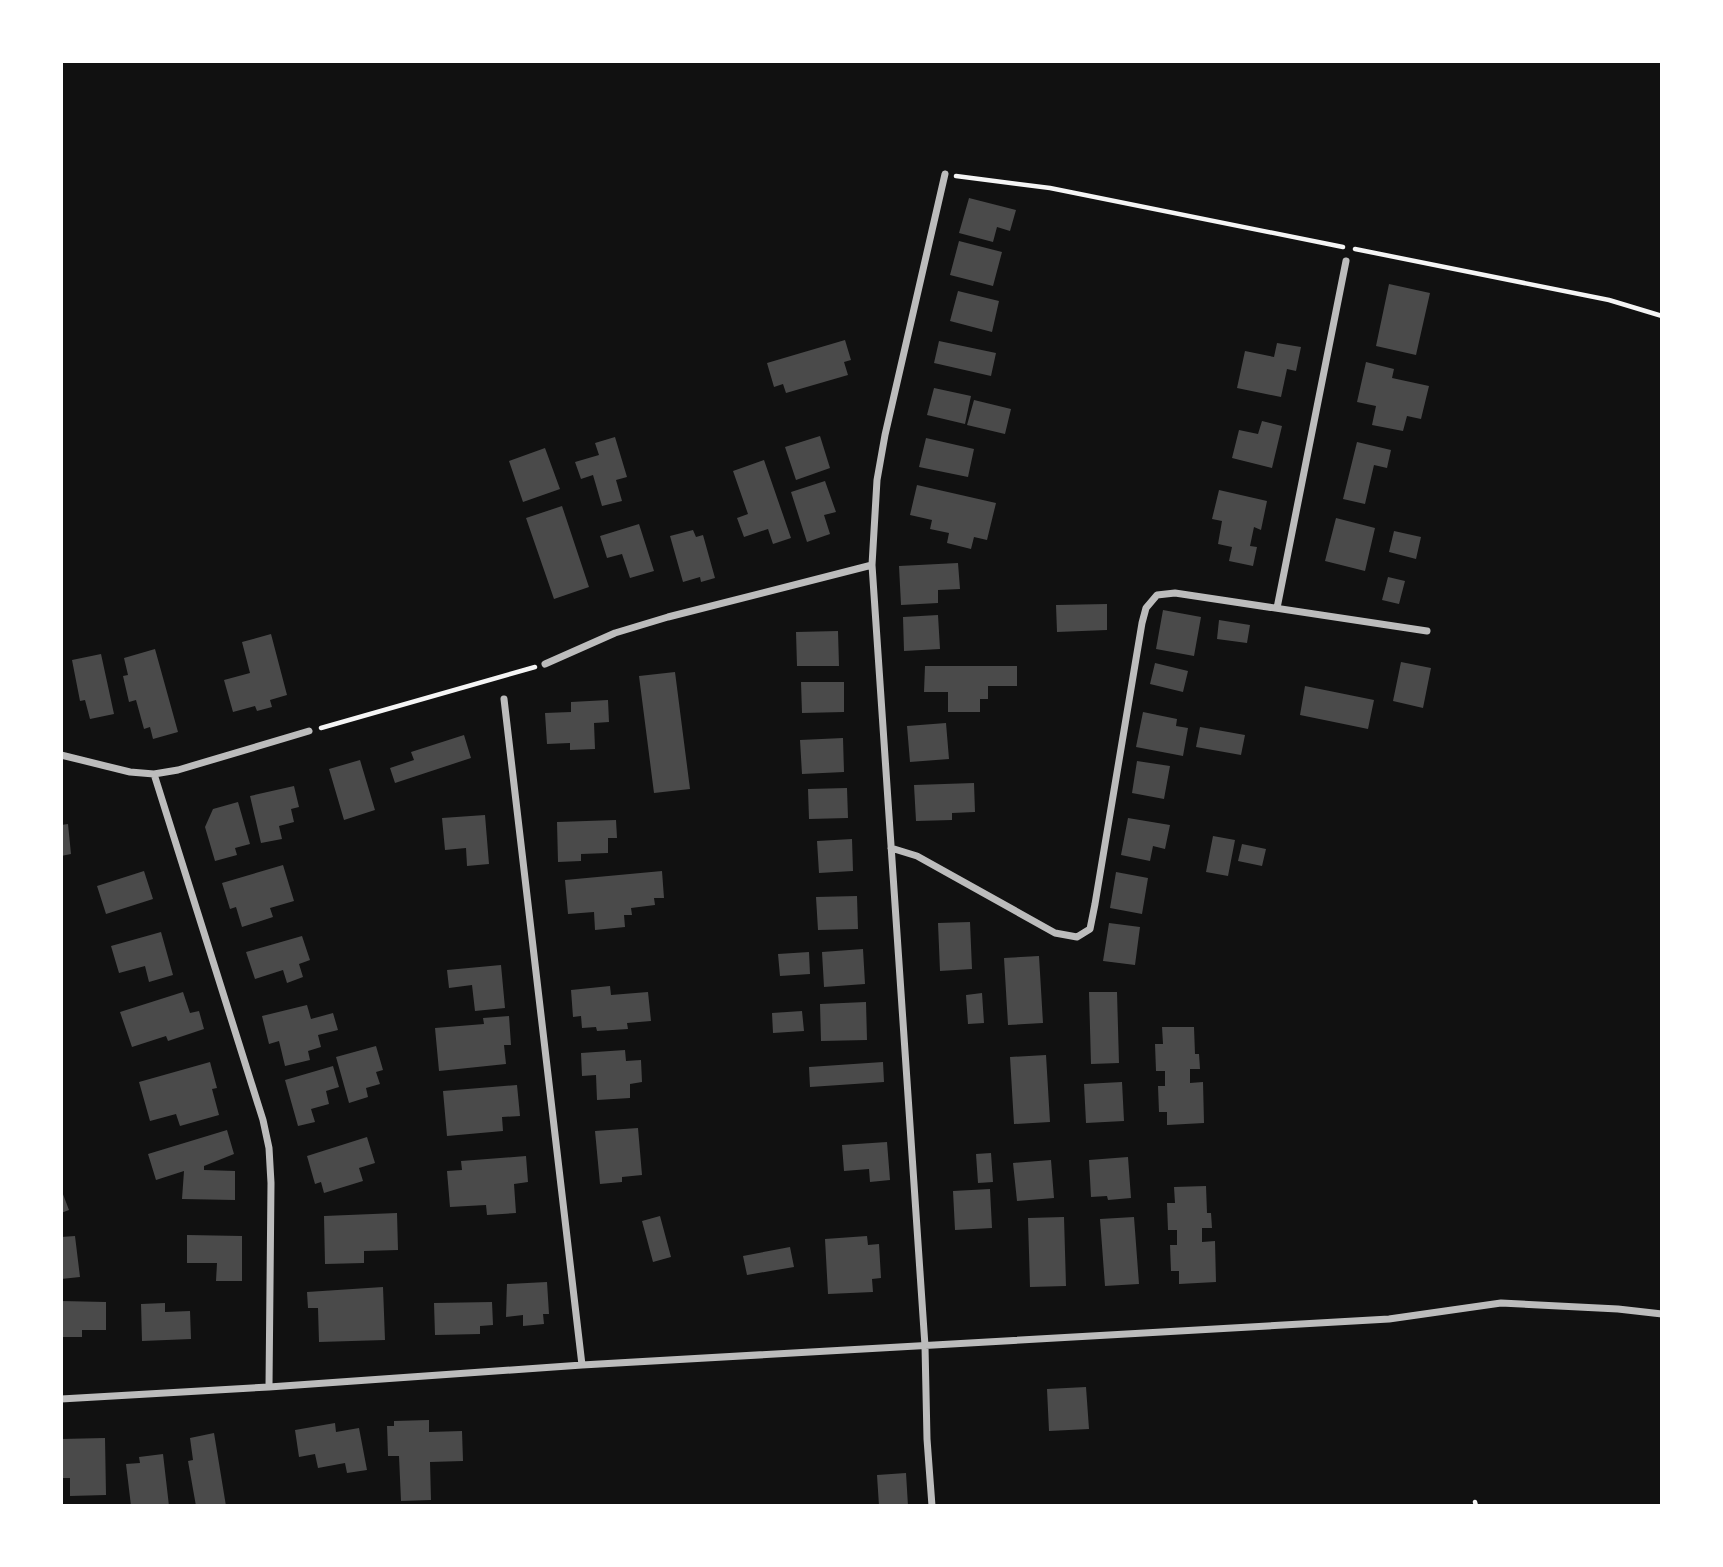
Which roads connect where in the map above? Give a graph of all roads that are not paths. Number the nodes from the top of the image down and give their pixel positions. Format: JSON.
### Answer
{"nodes":[{"id":1,"x":945,"y":174,"type":"road end"},
{"id":2,"x":1346,"y":261,"type":"dead end"},
{"id":3,"x":873,"y":565,"type":"junction"},
{"id":4,"x":1277,"y":608,"type":"junction"},
{"id":5,"x":1427,"y":631,"type":"dead end"},
{"id":6,"x":545,"y":664,"type":"road end"},
{"id":7,"x":504,"y":699,"type":"dead end"},
{"id":8,"x":309,"y":731,"type":"road end"},
{"id":9,"x":61,"y":755,"type":"edge"},
{"id":10,"x":154,"y":774,"type":"junction"},
{"id":11,"x":891,"y":848,"type":"junction"},
{"id":12,"x":1662,"y":1314,"type":"edge"},
{"id":13,"x":925,"y":1346,"type":"junction"},
{"id":14,"x":582,"y":1365,"type":"junction"},
{"id":15,"x":269,"y":1387,"type":"junction"},
{"id":16,"x":61,"y":1399,"type":"edge"},
{"id":17,"x":932,"y":1506,"type":"edge"}],
"edges":[{"from":1,"to":3,"type":"street"},
{"from":2,"to":4,"type":"street"},
{"from":3,"to":6,"type":"street"},
{"from":3,"to":11,"type":"street"},
{"from":4,"to":5,"type":"street"},
{"from":4,"to":11,"type":"street"},
{"from":7,"to":14,"type":"street"},
{"from":8,"to":10,"type":"street"},
{"from":9,"to":10,"type":"street"},
{"from":10,"to":15,"type":"street"},
{"from":11,"to":13,"type":"street"},
{"from":12,"to":13,"type":"street"},
{"from":13,"to":14,"type":"street"},
{"from":13,"to":17,"type":"street"},
{"from":14,"to":15,"type":"street"},
{"from":15,"to":16,"type":"street"}]}
